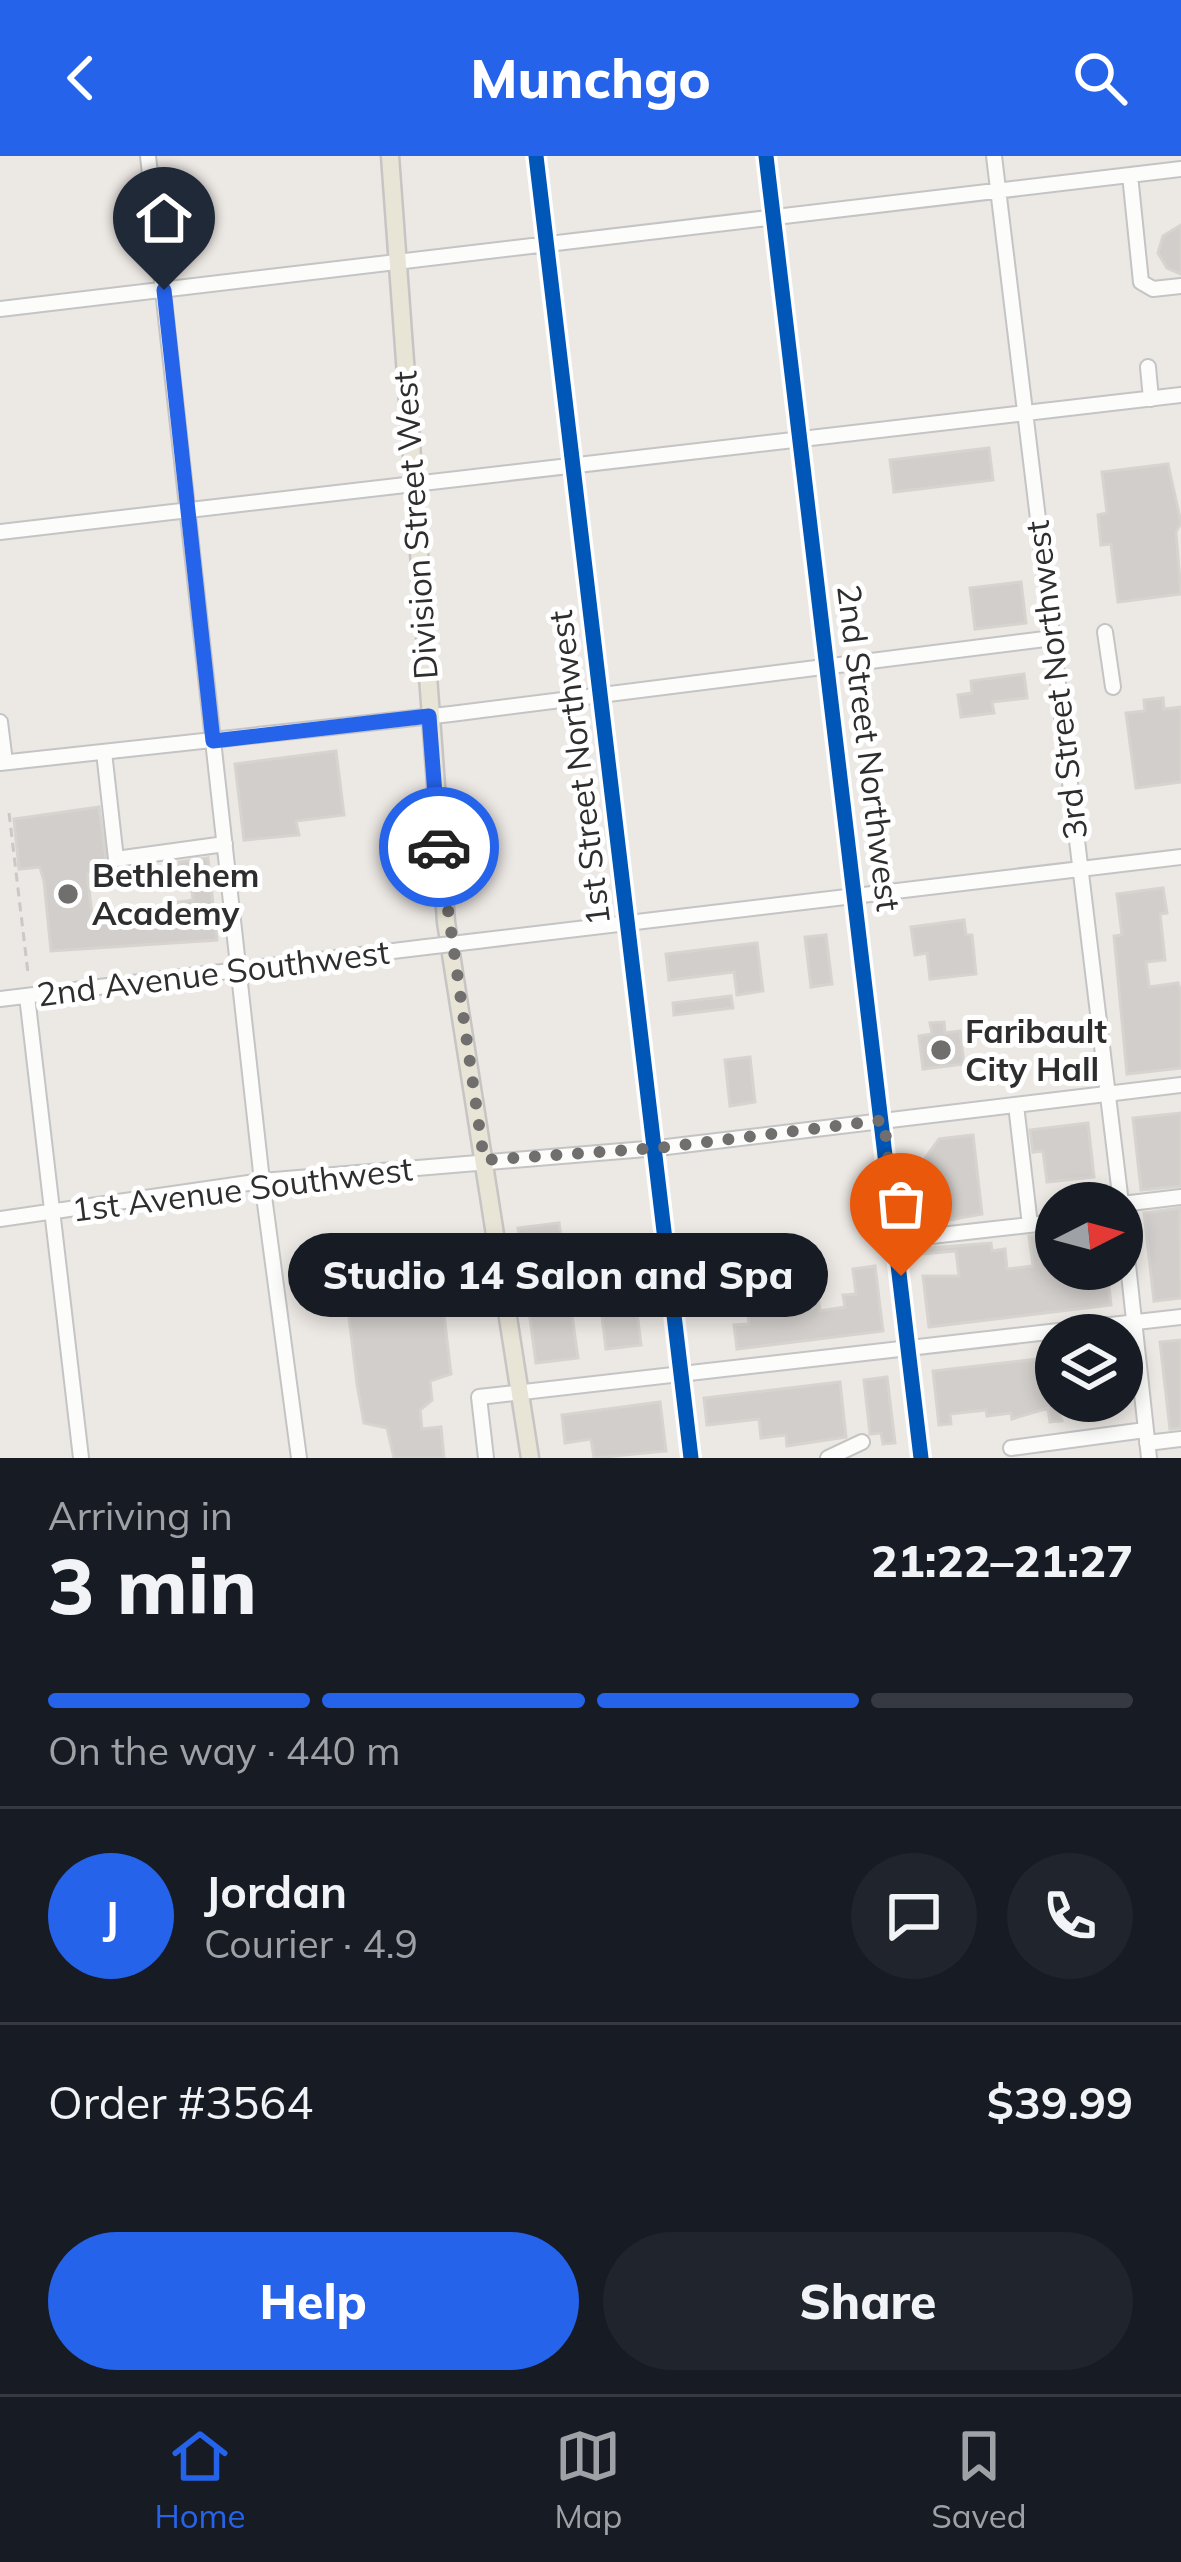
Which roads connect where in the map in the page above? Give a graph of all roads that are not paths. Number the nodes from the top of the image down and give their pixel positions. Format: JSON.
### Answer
{"nodes":[{"id":1,"x":148,"y":156,"type":"edge"},
{"id":2,"x":390,"y":156,"type":"edge"},
{"id":3,"x":536,"y":156,"type":"edge"},
{"id":4,"x":766,"y":156,"type":"edge"},
{"id":5,"x":994,"y":156,"type":"edge"},
{"id":6,"x":1181,"y":169,"type":"edge"},
{"id":7,"x":1130,"y":175,"type":"junction"},
{"id":8,"x":998,"y":191,"type":"junction"},
{"id":9,"x":774,"y":217,"type":"junction"},
{"id":10,"x":547,"y":245,"type":"junction"},
{"id":11,"x":396,"y":262,"type":"junction"},
{"id":12,"x":1181,"y":286,"type":"edge"},
{"id":13,"x":164,"y":290,"type":"junction"},
{"id":14,"x":0,"y":309,"type":"edge"},
{"id":15,"x":1148,"y":367,"type":"dead end"},
{"id":16,"x":1181,"y":395,"type":"edge"},
{"id":17,"x":1151,"y":399,"type":"junction"},
{"id":18,"x":1025,"y":414,"type":"junction"},
{"id":19,"x":799,"y":439,"type":"junction"},
{"id":20,"x":573,"y":464,"type":"junction"},
{"id":21,"x":412,"y":482,"type":"junction"},
{"id":22,"x":188,"y":510,"type":"junction"},
{"id":23,"x":0,"y":532,"type":"edge"},
{"id":24,"x":1105,"y":632,"type":"dead end"},
{"id":25,"x":1053,"y":638,"type":"junction"},
{"id":26,"x":829,"y":664,"type":"junction"},
{"id":27,"x":1113,"y":688,"type":"dead end"},
{"id":28,"x":601,"y":691,"type":"junction"},
{"id":29,"x":429,"y":716,"type":"junction"},
{"id":30,"x":0,"y":722,"type":"edge"},
{"id":31,"x":213,"y":741,"type":"junction"},
{"id":32,"x":104,"y":752,"type":"junction"},
{"id":33,"x":2,"y":763,"type":"edge"},
{"id":34,"x":225,"y":844,"type":"junction"},
{"id":35,"x":1181,"y":857,"type":"edge"},
{"id":36,"x":1078,"y":870,"type":"junction"},
{"id":37,"x":857,"y":895,"type":"junction"},
{"id":38,"x":627,"y":926,"type":"junction"},
{"id":39,"x":239,"y":968,"type":"junction"},
{"id":40,"x":27,"y":996,"type":"junction"},
{"id":41,"x":0,"y":999,"type":"edge"},
{"id":42,"x":1181,"y":1084,"type":"edge"},
{"id":43,"x":1108,"y":1093,"type":"junction"},
{"id":44,"x":1016,"y":1105,"type":"junction"},
{"id":45,"x":884,"y":1120,"type":"junction"},
{"id":46,"x":658,"y":1148,"type":"junction"},
{"id":47,"x":484,"y":1160,"type":"junction"},
{"id":48,"x":262,"y":1180,"type":"junction"},
{"id":49,"x":1119,"y":1182,"type":"edge"},
{"id":50,"x":1181,"y":1197,"type":"edge"},
{"id":51,"x":1143,"y":1205,"type":"edge"},
{"id":52,"x":53,"y":1213,"type":"junction"},
{"id":53,"x":0,"y":1220,"type":"edge"},
{"id":54,"x":1035,"y":1225,"type":"edge"},
{"id":55,"x":1030,"y":1226,"type":"junction"},
{"id":56,"x":896,"y":1240,"type":"junction"},
{"id":57,"x":503,"y":1278,"type":"junction"},
{"id":58,"x":464,"y":1283,"type":"dead end"},
{"id":59,"x":1181,"y":1317,"type":"edge"},
{"id":60,"x":1143,"y":1321,"type":"edge"},
{"id":61,"x":1035,"y":1333,"type":"edge"},
{"id":62,"x":909,"y":1347,"type":"junction"},
{"id":63,"x":681,"y":1373,"type":"junction"},
{"id":64,"x":522,"y":1392,"type":"junction"},
{"id":65,"x":1143,"y":1400,"type":"edge"},
{"id":66,"x":1181,"y":1439,"type":"edge"},
{"id":67,"x":862,"y":1442,"type":"dead end"},
{"id":68,"x":1147,"y":1444,"type":"edge"},
{"id":69,"x":1011,"y":1448,"type":"dead end"},
{"id":70,"x":80,"y":1452,"type":"edge"},
{"id":71,"x":299,"y":1458,"type":"edge"},
{"id":72,"x":486,"y":1458,"type":"edge"},
{"id":73,"x":530,"y":1458,"type":"edge"},
{"id":74,"x":691,"y":1458,"type":"edge"},
{"id":75,"x":829,"y":1458,"type":"edge"},
{"id":76,"x":921,"y":1458,"type":"edge"}],
"edges":[{"from":1,"to":13,"type":"street"},
{"from":2,"to":11,"type":"main road","name":"Division Street West"},
{"from":3,"to":10,"type":"street","name":"1st Street Northwest"},
{"from":4,"to":9,"type":"street","name":"2nd Street Northwest"},
{"from":5,"to":8,"type":"street","name":"3rd Street Northwest"},
{"from":6,"to":7,"type":"street"},
{"from":7,"to":8,"type":"street"},
{"from":7,"to":12,"type":"street"},
{"from":8,"to":9,"type":"street"},
{"from":8,"to":18,"type":"street","name":"3rd Street Northwest"},
{"from":9,"to":10,"type":"street"},
{"from":9,"to":19,"type":"street","name":"2nd Street Northwest"},
{"from":10,"to":11,"type":"street"},
{"from":10,"to":20,"type":"street","name":"1st Street Northwest"},
{"from":11,"to":13,"type":"street"},
{"from":11,"to":21,"type":"main road","name":"Division Street West"},
{"from":13,"to":14,"type":"street"},
{"from":13,"to":22,"type":"street"},
{"from":15,"to":17,"type":"street"},
{"from":16,"to":17,"type":"street"},
{"from":17,"to":18,"type":"street"},
{"from":18,"to":19,"type":"street"},
{"from":18,"to":25,"type":"street","name":"3rd Street Northwest"},
{"from":19,"to":20,"type":"street"},
{"from":19,"to":26,"type":"street","name":"2nd Street Northwest"},
{"from":20,"to":21,"type":"street"},
{"from":20,"to":28,"type":"street","name":"1st Street Northwest"},
{"from":21,"to":22,"type":"street"},
{"from":21,"to":29,"type":"main road","name":"Division Street West"},
{"from":22,"to":23,"type":"street"},
{"from":22,"to":31,"type":"street"},
{"from":24,"to":27,"type":"street"},
{"from":25,"to":26,"type":"street"},
{"from":25,"to":36,"type":"street","name":"3rd Street Northwest"},
{"from":26,"to":28,"type":"street"},
{"from":26,"to":37,"type":"street","name":"2nd Street Northwest"},
{"from":28,"to":29,"type":"street"},
{"from":28,"to":38,"type":"street","name":"1st Street Northwest"},
{"from":29,"to":31,"type":"street"},
{"from":29,"to":47,"type":"main road","name":"Division Street West"},
{"from":30,"to":33,"type":"street"},
{"from":31,"to":32,"type":"street"},
{"from":31,"to":34,"type":"street"},
{"from":32,"to":33,"type":"street"},
{"from":32,"to":34,"type":"street"},
{"from":34,"to":39,"type":"street"},
{"from":35,"to":36,"type":"street","name":"2nd Avenue Southwest"},
{"from":36,"to":37,"type":"street","name":"2nd Avenue Southwest"},
{"from":36,"to":43,"type":"street","name":"3rd Street Northwest"},
{"from":37,"to":38,"type":"street","name":"2nd Avenue Southwest"},
{"from":37,"to":45,"type":"street","name":"2nd Street Northwest"},
{"from":38,"to":39,"type":"street","name":"2nd Avenue Southwest","bridge":true},
{"from":38,"to":46,"type":"street","name":"1st Street Northwest"},
{"from":39,"to":40,"type":"street","name":"2nd Avenue Southwest"},
{"from":39,"to":48,"type":"street"},
{"from":40,"to":41,"type":"street","name":"2nd Avenue Southwest"},
{"from":40,"to":52,"type":"street"},
{"from":42,"to":43,"type":"street","name":"1st Avenue Southwest"},
{"from":43,"to":44,"type":"street","name":"1st Avenue Southwest"},
{"from":43,"to":49,"type":"street","name":"3rd Street Northwest"},
{"from":44,"to":45,"type":"street","name":"1st Avenue Southwest"},
{"from":44,"to":55,"type":"street"},
{"from":45,"to":46,"type":"street","name":"1st Avenue Southwest"},
{"from":45,"to":56,"type":"street","name":"2nd Street Northwest"},
{"from":46,"to":47,"type":"street","name":"1st Avenue Southwest"},
{"from":46,"to":63,"type":"street","name":"1st Street Northwest"},
{"from":47,"to":48,"type":"street","name":"1st Avenue Southwest"},
{"from":47,"to":57,"type":"main road","name":"Division Street West"},
{"from":48,"to":52,"type":"street","name":"1st Avenue Southwest"},
{"from":48,"to":71,"type":"street"},
{"from":50,"to":51,"type":"street"},
{"from":52,"to":53,"type":"street","name":"1st Avenue Southwest"},
{"from":52,"to":70,"type":"street"},
{"from":54,"to":55,"type":"street"},
{"from":55,"to":56,"type":"street"},
{"from":56,"to":62,"type":"street","name":"2nd Street Northwest"},
{"from":57,"to":58,"type":"street"},
{"from":57,"to":64,"type":"main road","name":"Division Street West"},
{"from":59,"to":60,"type":"street"},
{"from":61,"to":62,"type":"street"},
{"from":62,"to":63,"type":"street"},
{"from":62,"to":76,"type":"street","name":"2nd Street Northwest"},
{"from":63,"to":64,"type":"street"},
{"from":63,"to":74,"type":"street","name":"1st Street Northwest"},
{"from":64,"to":72,"type":"street"},
{"from":64,"to":73,"type":"main road","name":"Division Street West"},
{"from":65,"to":68,"type":"street","name":"3rd Street Northwest"},
{"from":66,"to":68,"type":"street"},
{"from":67,"to":75,"type":"street"},
{"from":68,"to":69,"type":"street"}]}
